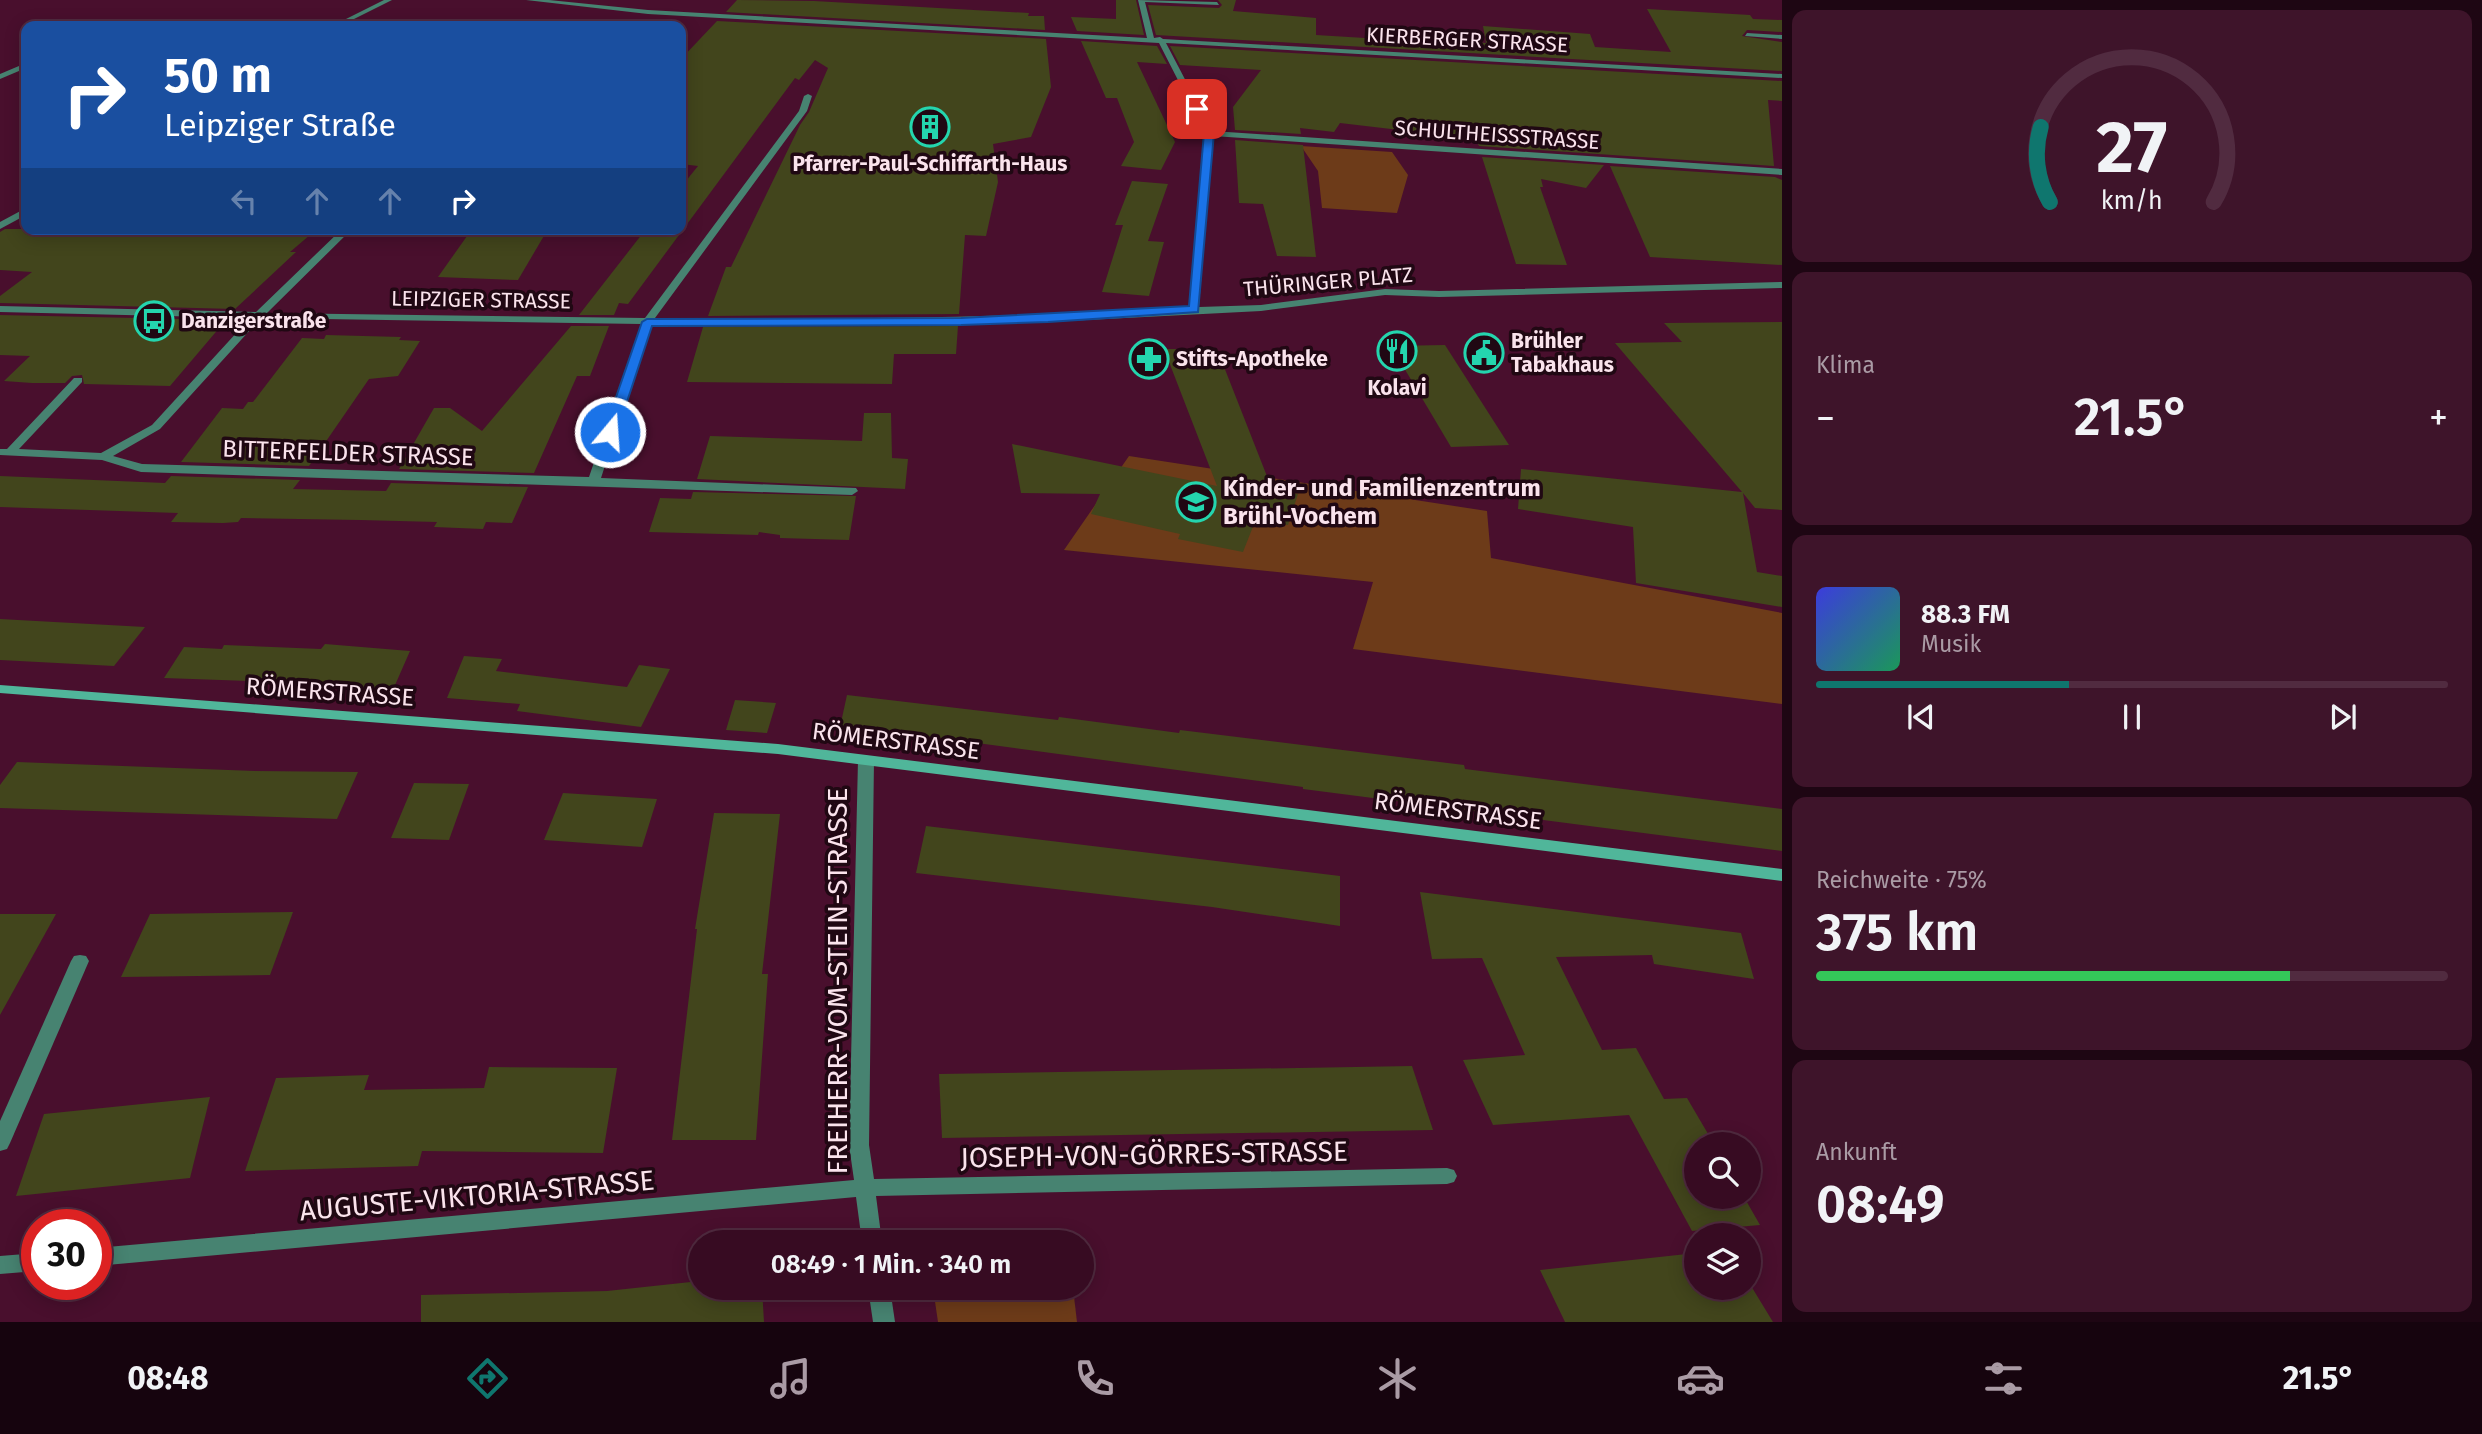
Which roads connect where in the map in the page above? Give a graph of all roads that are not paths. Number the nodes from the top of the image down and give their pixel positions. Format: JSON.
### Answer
{"nodes":[{"id":1,"x":389,"y":0,"type":"edge"},
{"id":2,"x":528,"y":0,"type":"edge"},
{"id":3,"x":1141,"y":0,"type":"edge"},
{"id":4,"x":1146,"y":0,"type":"edge"},
{"id":5,"x":1217,"y":4,"type":"dead end"},
{"id":6,"x":345,"y":21,"type":"edge"},
{"id":7,"x":1747,"y":35,"type":"dead end"},
{"id":8,"x":1782,"y":37,"type":"edge"},
{"id":9,"x":1155,"y":39,"type":"junction"},
{"id":10,"x":21,"y":67,"type":"edge"},
{"id":11,"x":1782,"y":76,"type":"edge"},
{"id":12,"x":0,"y":77,"type":"edge"},
{"id":13,"x":808,"y":96,"type":"dead end"},
{"id":14,"x":1209,"y":133,"type":"junction"},
{"id":15,"x":1782,"y":172,"type":"edge"},
{"id":16,"x":21,"y":214,"type":"edge"},
{"id":17,"x":0,"y":226,"type":"edge"},
{"id":18,"x":342,"y":235,"type":"edge"},
{"id":19,"x":1782,"y":285,"type":"edge"},
{"id":20,"x":0,"y":309,"type":"edge"},
{"id":21,"x":1194,"y":310,"type":"junction"},
{"id":22,"x":259,"y":315,"type":"junction"},
{"id":23,"x":961,"y":321,"type":"joint"},
{"id":24,"x":647,"y":322,"type":"junction"},
{"id":25,"x":78,"y":380,"type":"dead end"},
{"id":26,"x":5,"y":452,"type":"edge"},
{"id":27,"x":103,"y":457,"type":"junction"},
{"id":28,"x":594,"y":481,"type":"junction"},
{"id":29,"x":852,"y":491,"type":"dead end"},
{"id":30,"x":0,"y":689,"type":"edge"},
{"id":31,"x":866,"y":760,"type":"junction"},
{"id":32,"x":1782,"y":875,"type":"edge"},
{"id":33,"x":80,"y":961,"type":"dead end"},
{"id":34,"x":0,"y":1143,"type":"edge"},
{"id":35,"x":1447,"y":1176,"type":"dead end"},
{"id":36,"x":863,"y":1188,"type":"junction"},
{"id":37,"x":870,"y":1230,"type":"edge"},
{"id":38,"x":112,"y":1256,"type":"edge"},
{"id":39,"x":21,"y":1263,"type":"edge"},
{"id":40,"x":0,"y":1265,"type":"edge"},
{"id":41,"x":881,"y":1300,"type":"edge"},
{"id":42,"x":884,"y":1322,"type":"edge"}],
"edges":[{"from":1,"to":6,"type":"street"},
{"from":2,"to":9,"type":"street","name":"KIERBERGER STRASSE"},
{"from":3,"to":9,"type":"street"},
{"from":4,"to":5,"type":"street"},
{"from":7,"to":8,"type":"street"},
{"from":9,"to":11,"type":"street","name":"KIERBERGER STRASSE"},
{"from":9,"to":14,"type":"street"},
{"from":10,"to":12,"type":"street"},
{"from":13,"to":24,"type":"street"},
{"from":14,"to":15,"type":"street","name":"SCHULTHEISSSTRASSE"},
{"from":14,"to":21,"type":"street"},
{"from":16,"to":17,"type":"street"},
{"from":18,"to":22,"type":"street"},
{"from":19,"to":21,"type":"street","name":"THÜRINGER PLATZ"},
{"from":20,"to":22,"type":"street","name":"LEIPZIGER STRASSE"},
{"from":21,"to":23,"type":"street","name":"THÜRINGER PLATZ"},
{"from":22,"to":24,"type":"street","name":"LEIPZIGER STRASSE"},
{"from":22,"to":27,"type":"street"},
{"from":23,"to":24,"type":"street","name":"LEIPZIGER STRASSE"},
{"from":24,"to":28,"type":"street"},
{"from":25,"to":26,"type":"street","name":"BITTERFELDER STRASSE"},
{"from":26,"to":27,"type":"street","name":"BITTERFELDER STRASSE"},
{"from":27,"to":28,"type":"street","name":"BITTERFELDER STRASSE"},
{"from":28,"to":29,"type":"street","name":"BITTERFELDER STRASSE"},
{"from":30,"to":31,"type":"main road","name":"RÖMERSTRASSE"},
{"from":31,"to":32,"type":"main road","name":"RÖMERSTRASSE"},
{"from":31,"to":36,"type":"street","name":"FREIHERR-VOM-STEIN-STRASSE"},
{"from":33,"to":34,"type":"street"},
{"from":35,"to":36,"type":"street","name":"JOSEPH-VON-GÖRRES-STRASSE"},
{"from":36,"to":37,"type":"street","name":"FREIHERR-VOM-STEIN-STRASSE"},
{"from":36,"to":38,"type":"street","name":"AUGUSTE-VIKTORIA-STRASSE"},
{"from":39,"to":40,"type":"street"},
{"from":41,"to":42,"type":"street"}]}
